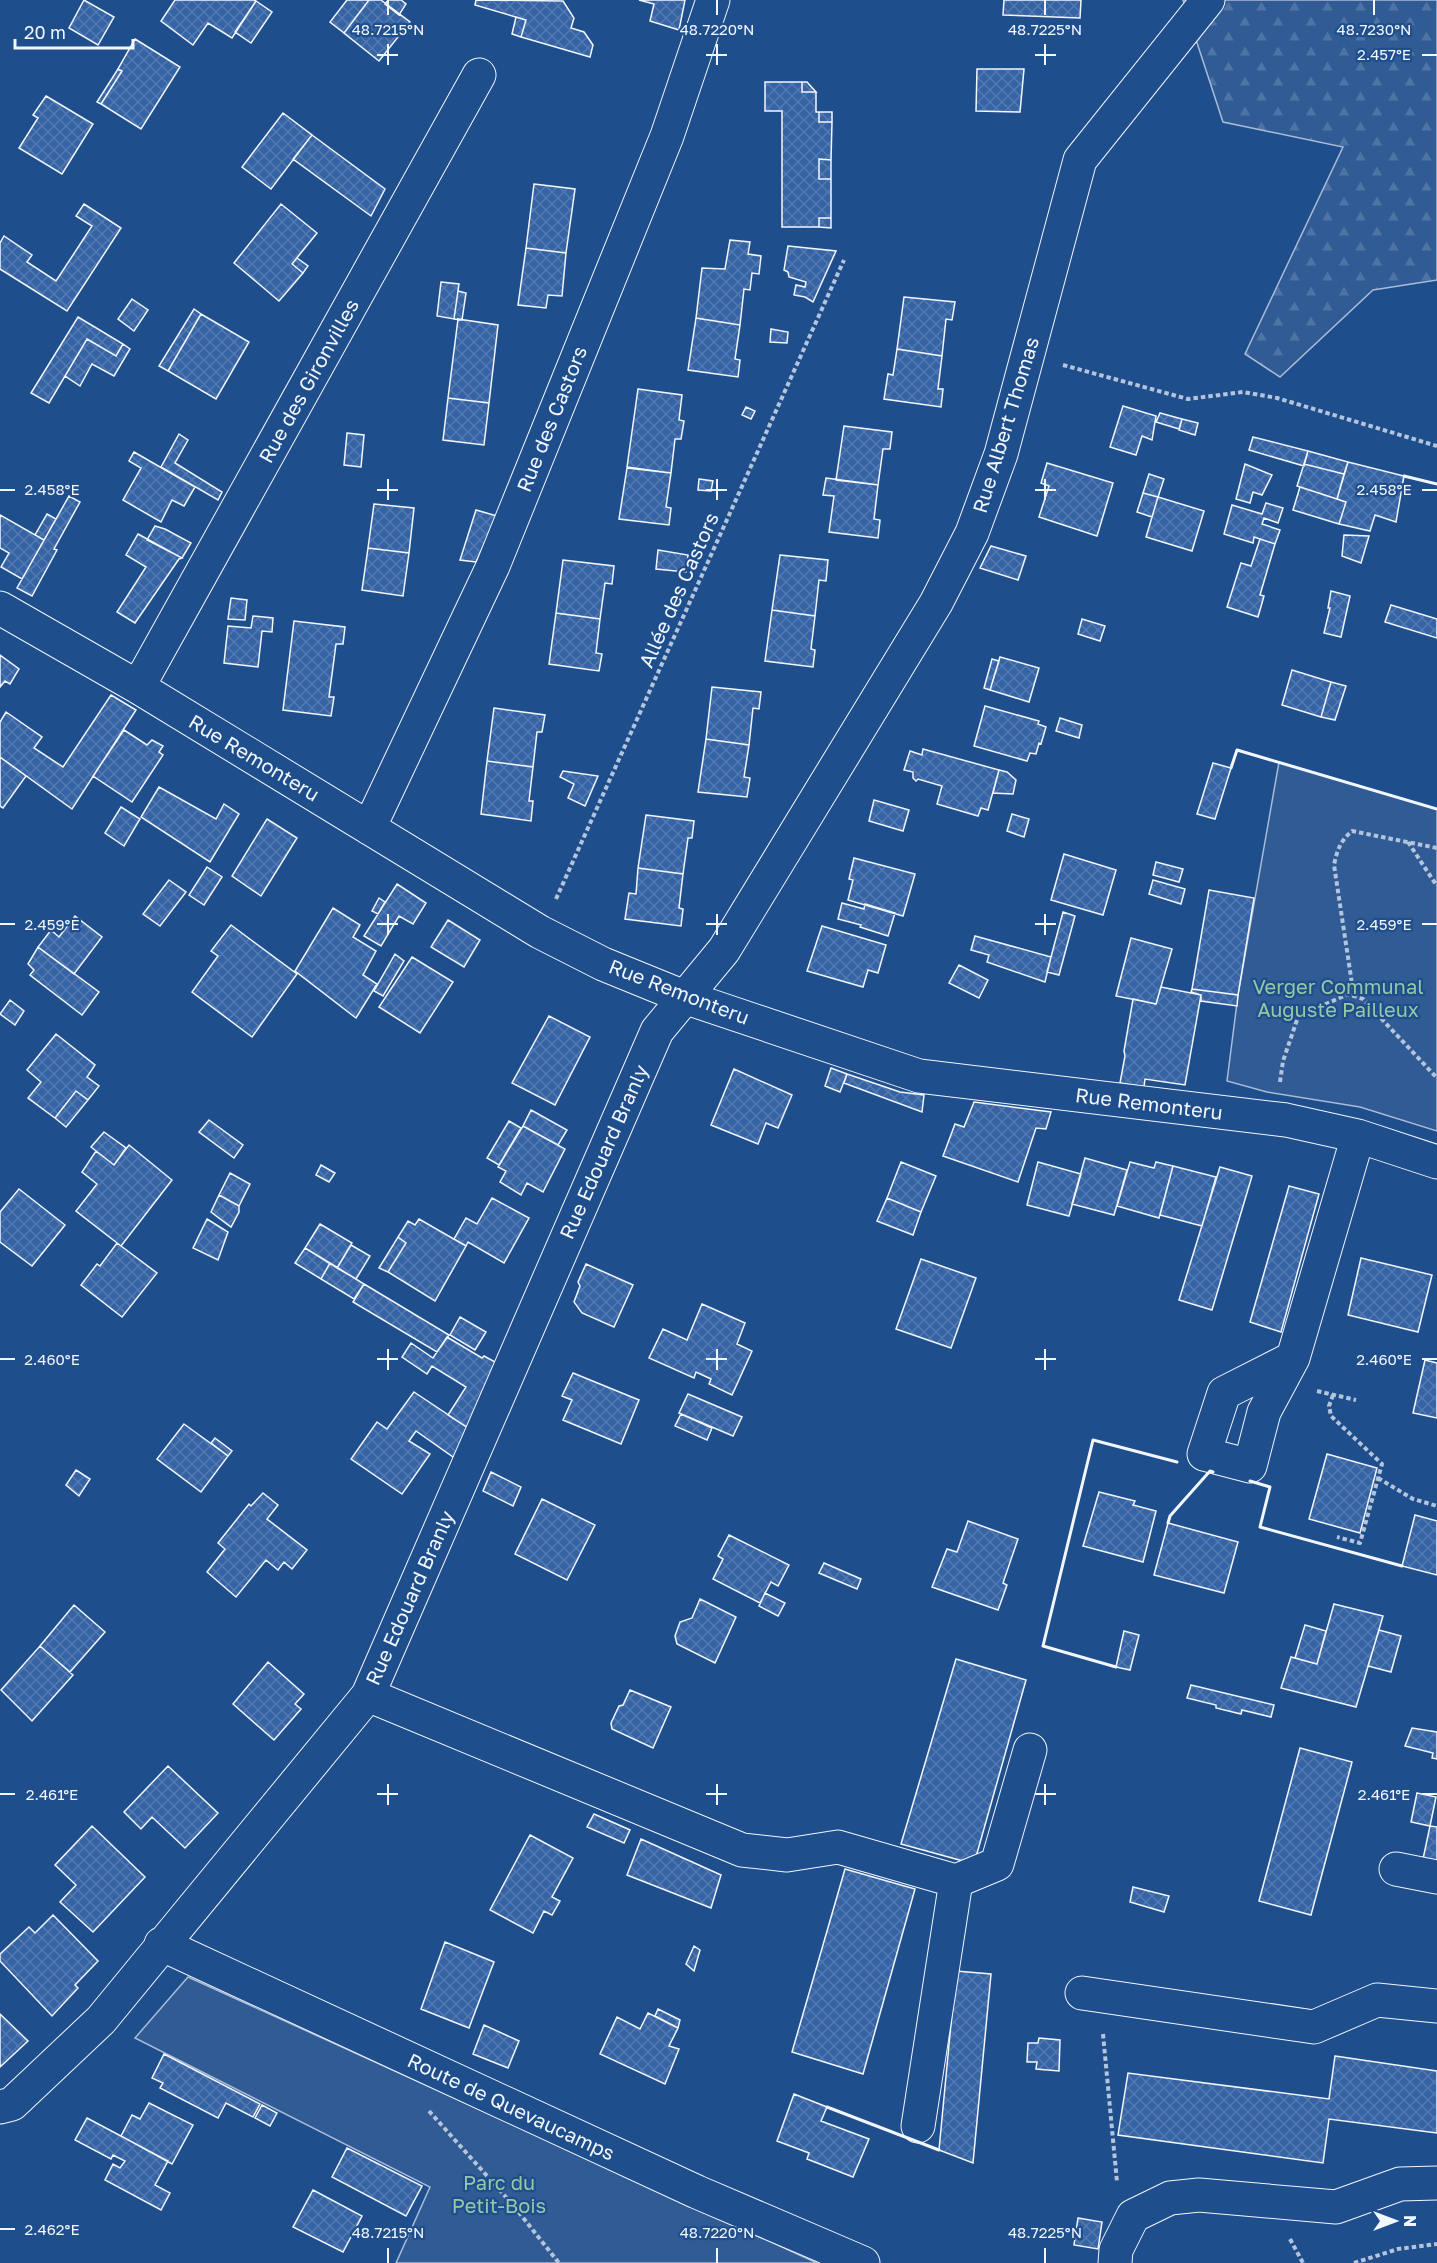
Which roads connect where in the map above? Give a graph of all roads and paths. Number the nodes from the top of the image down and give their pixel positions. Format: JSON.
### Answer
{"nodes":[{"id":1,"x":713,"y":0,"type":"edge"},
{"id":2,"x":1208,"y":0,"type":"edge"},
{"id":3,"x":479,"y":75,"type":"dead end"},
{"id":4,"x":844,"y":260,"type":"dead end"},
{"id":5,"x":1028,"y":356,"type":"junction"},
{"id":6,"x":1437,"y":446,"type":"edge"},
{"id":7,"x":4,"y":616,"type":"edge"},
{"id":8,"x":138,"y":687,"type":"junction"},
{"id":9,"x":369,"y":828,"type":"junction"},
{"id":10,"x":1408,"y":842,"type":"junction"},
{"id":11,"x":1437,"y":848,"type":"edge"},
{"id":12,"x":1437,"y":886,"type":"edge"},
{"id":13,"x":540,"y":932,"type":"junction"},
{"id":14,"x":684,"y":997,"type":"junction"},
{"id":15,"x":1354,"y":997,"type":"junction"},
{"id":16,"x":1437,"y":1078,"type":"edge"},
{"id":17,"x":1274,"y":1118,"type":"junction"},
{"id":18,"x":1358,"y":1136,"type":"junction"},
{"id":19,"x":1437,"y":1162,"type":"edge"},
{"id":20,"x":1293,"y":1358,"type":"dead end"},
{"id":21,"x":1333,"y":1395,"type":"dead end"},
{"id":22,"x":1378,"y":1478,"type":"junction"},
{"id":23,"x":1437,"y":1506,"type":"edge"},
{"id":24,"x":1337,"y":1537,"type":"dead end"},
{"id":25,"x":368,"y":1695,"type":"junction"},
{"id":26,"x":1030,"y":1750,"type":"dead end"},
{"id":27,"x":1396,"y":1869,"type":"dead end"},
{"id":28,"x":1437,"y":1876,"type":"edge"},
{"id":29,"x":956,"y":1881,"type":"junction"},
{"id":30,"x":161,"y":1944,"type":"junction"},
{"id":31,"x":1095,"y":1995,"type":"joint"},
{"id":32,"x":1437,"y":2006,"type":"edge"},
{"id":33,"x":0,"y":2107,"type":"edge"},
{"id":34,"x":428,"y":2109,"type":"dead end"},
{"id":35,"x":918,"y":2126,"type":"dead end"},
{"id":36,"x":1437,"y":2183,"type":"edge"},
{"id":37,"x":1437,"y":2244,"type":"edge"},
{"id":38,"x":1119,"y":2250,"type":"edge"},
{"id":39,"x":559,"y":2263,"type":"edge"},
{"id":40,"x":863,"y":2263,"type":"edge"},
{"id":41,"x":1354,"y":2263,"type":"edge"}],
"edges":[{"from":1,"to":9,"type":"street","name":"Rue des Castors"},
{"from":2,"to":5,"type":"street","name":"Rue Albert Thomas"},
{"from":3,"to":8,"type":"street","name":"Rue des Gironvilles"},
{"from":4,"to":13,"type":"path","name":"Allée des Castors"},
{"from":5,"to":6,"type":"path"},
{"from":5,"to":14,"type":"street","name":"Rue Albert Thomas"},
{"from":7,"to":8,"type":"street","name":"Rue Remonteru"},
{"from":8,"to":9,"type":"street","name":"Rue Remonteru"},
{"from":9,"to":13,"type":"street","name":"Rue Remonteru"},
{"from":10,"to":11,"type":"path"},
{"from":10,"to":12,"type":"path"},
{"from":10,"to":15,"type":"path"},
{"from":13,"to":14,"type":"street","name":"Rue Remonteru"},
{"from":14,"to":17,"type":"street","name":"Rue Remonteru"},
{"from":14,"to":25,"type":"street","name":"Rue Edouard Branly"},
{"from":15,"to":16,"type":"path"},
{"from":15,"to":17,"type":"path"},
{"from":17,"to":18,"type":"street","name":"Rue Remonteru"},
{"from":18,"to":19,"type":"street","name":"Rue Remonteru"},
{"from":18,"to":20,"type":"street"},
{"from":21,"to":22,"type":"path"},
{"from":22,"to":23,"type":"path"},
{"from":22,"to":24,"type":"path"},
{"from":25,"to":29,"type":"street"},
{"from":25,"to":30,"type":"street","name":"Rue Edouard Branly"},
{"from":26,"to":29,"type":"street"},
{"from":27,"to":28,"type":"street"},
{"from":29,"to":35,"type":"street"},
{"from":30,"to":33,"type":"street","name":"Rue Edouard Branly"},
{"from":30,"to":40,"type":"street","name":"Route de Quevaucamps"},
{"from":31,"to":32,"type":"street"},
{"from":31,"to":38,"type":"path"},
{"from":34,"to":39,"type":"path"},
{"from":36,"to":38,"type":"street"},
{"from":37,"to":41,"type":"path"}]}
